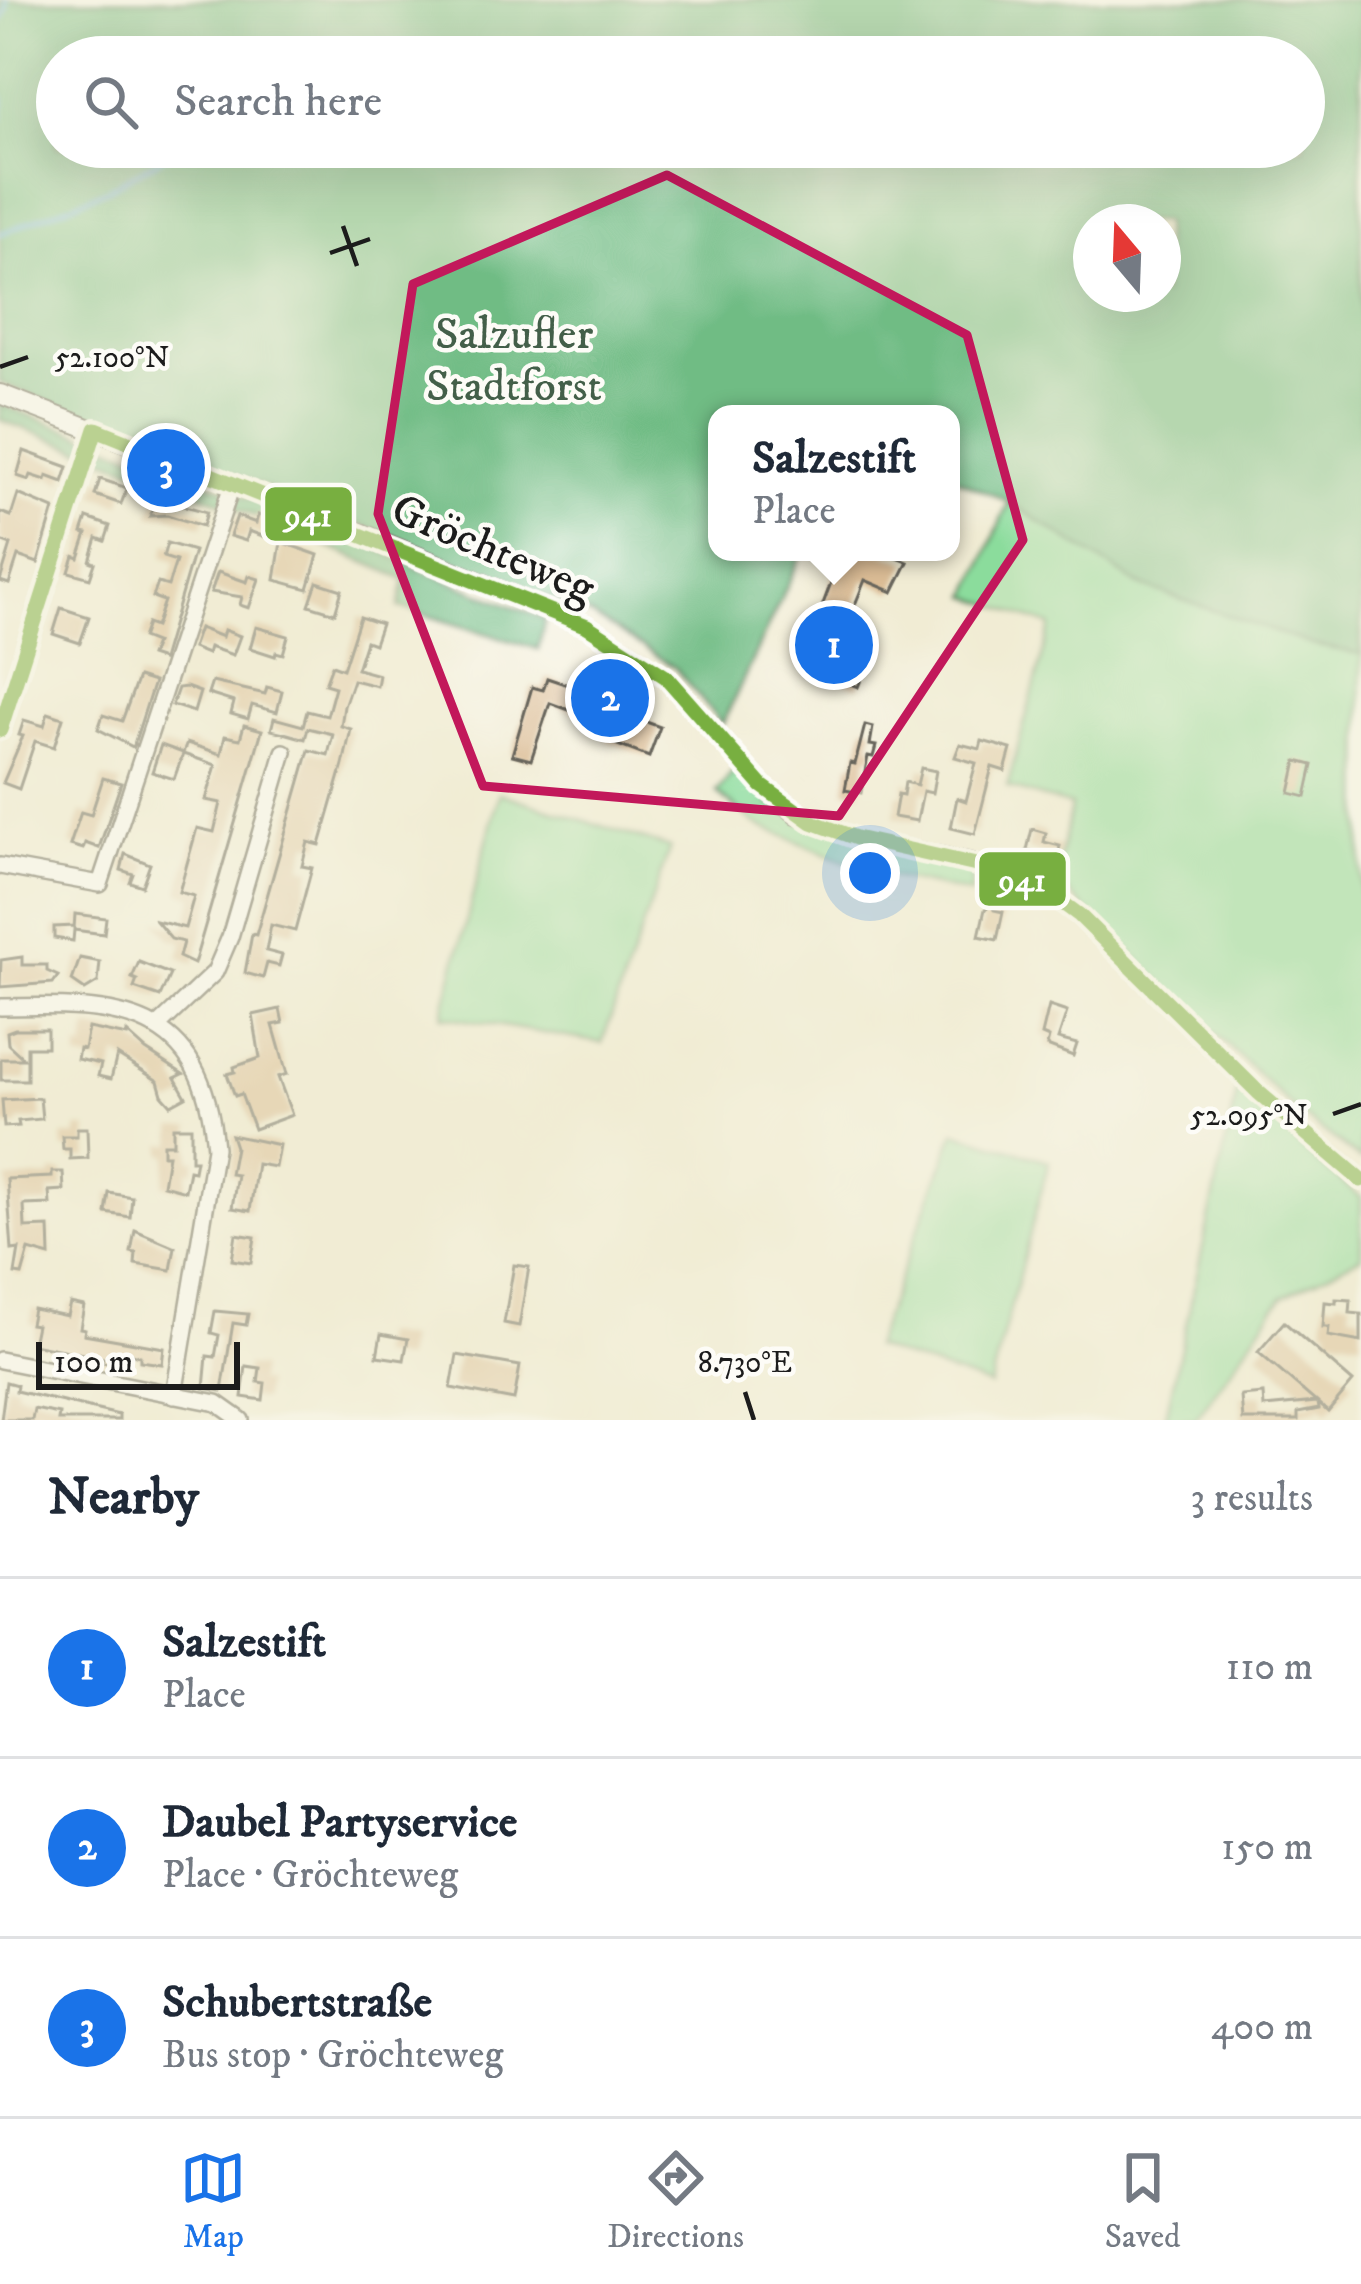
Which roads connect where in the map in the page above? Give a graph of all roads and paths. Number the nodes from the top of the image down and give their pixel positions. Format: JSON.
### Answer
{"nodes":[{"id":1,"x":0,"y":394,"type":"edge"},
{"id":2,"x":96,"y":429,"type":"junction"},
{"id":3,"x":233,"y":482,"type":"junction"},
{"id":4,"x":0,"y":730,"type":"edge"},
{"id":5,"x":284,"y":752,"type":"dead end"},
{"id":6,"x":0,"y":866,"type":"edge"},
{"id":7,"x":0,"y":1007,"type":"edge"},
{"id":8,"x":157,"y":1027,"type":"junction"},
{"id":9,"x":1361,"y":1180,"type":"edge"},
{"id":10,"x":0,"y":1360,"type":"edge"},
{"id":11,"x":174,"y":1395,"type":"junction"},
{"id":12,"x":241,"y":1420,"type":"edge"}],
"edges":[{"from":1,"to":2,"type":"street","name":"Gröchteweg"},
{"from":2,"to":3,"type":"street","name":"Gröchteweg"},
{"from":2,"to":4,"type":"street"},
{"from":3,"to":6,"type":"street"},
{"from":3,"to":9,"type":"street","name":"Gröchteweg"},
{"from":5,"to":8,"type":"street"},
{"from":7,"to":8,"type":"street"},
{"from":8,"to":11,"type":"street"},
{"from":10,"to":11,"type":"street"},
{"from":11,"to":12,"type":"street"}]}
